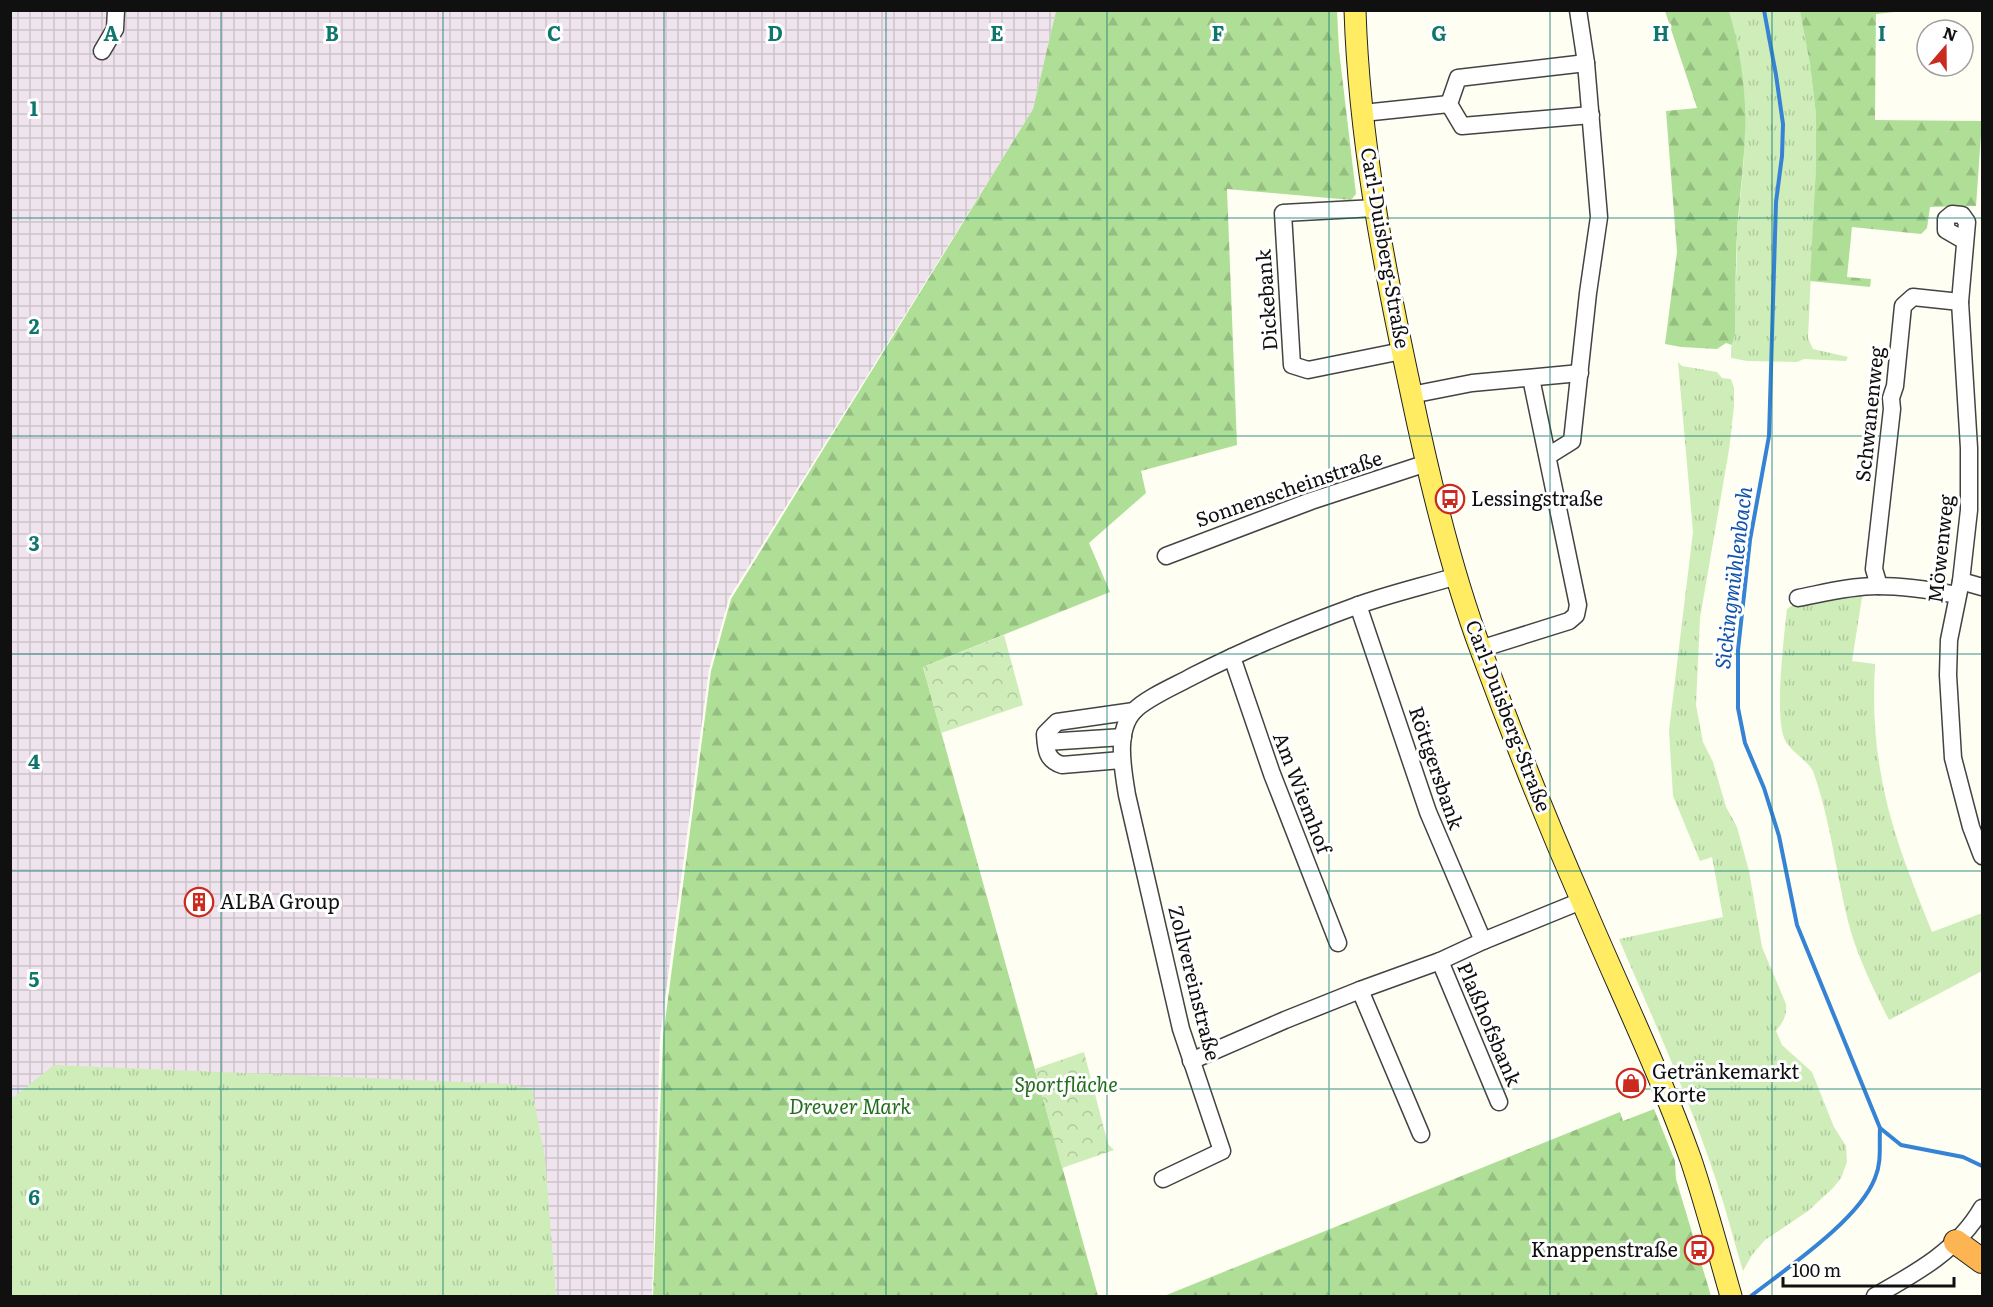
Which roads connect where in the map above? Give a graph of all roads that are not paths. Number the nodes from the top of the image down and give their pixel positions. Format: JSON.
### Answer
{"nodes":[{"id":1,"x":116,"y":10,"type":"edge"},
{"id":2,"x":1355,"y":10,"type":"edge"},
{"id":3,"x":1578,"y":10,"type":"edge"},
{"id":4,"x":102,"y":51,"type":"dead end"},
{"id":5,"x":1586,"y":63,"type":"junction"},
{"id":6,"x":1449,"y":104,"type":"junction"},
{"id":7,"x":1363,"y":113,"type":"junction"},
{"id":8,"x":1591,"y":115,"type":"junction"},
{"id":9,"x":1375,"y":208,"type":"junction"},
{"id":10,"x":1965,"y":241,"type":"dead end"},
{"id":11,"x":1960,"y":302,"type":"junction"},
{"id":12,"x":1402,"y":351,"type":"junction"},
{"id":13,"x":1580,"y":373,"type":"junction"},
{"id":14,"x":1531,"y":378,"type":"junction"},
{"id":15,"x":1411,"y":395,"type":"junction"},
{"id":16,"x":1548,"y":456,"type":"junction"},
{"id":17,"x":1427,"y":463,"type":"junction"},
{"id":18,"x":1166,"y":556,"type":"dead end"},
{"id":19,"x":1457,"y":576,"type":"junction"},
{"id":20,"x":1879,"y":586,"type":"junction"},
{"id":21,"x":1983,"y":587,"type":"edge"},
{"id":22,"x":1959,"y":588,"type":"junction"},
{"id":23,"x":1798,"y":598,"type":"dead end"},
{"id":24,"x":1358,"y":605,"type":"junction"},
{"id":25,"x":1480,"y":650,"type":"junction"},
{"id":26,"x":1232,"y":657,"type":"junction"},
{"id":27,"x":1134,"y":711,"type":"junction"},
{"id":28,"x":1123,"y":737,"type":"junction"},
{"id":29,"x":1046,"y":742,"type":"junction"},
{"id":30,"x":1121,"y":760,"type":"junction"},
{"id":31,"x":1983,"y":856,"type":"edge"},
{"id":32,"x":1581,"y":901,"type":"junction"},
{"id":33,"x":1483,"y":941,"type":"junction"},
{"id":34,"x":1338,"y":943,"type":"dead end"},
{"id":35,"x":1440,"y":961,"type":"junction"},
{"id":36,"x":1360,"y":990,"type":"junction"},
{"id":37,"x":1191,"y":1061,"type":"junction"},
{"id":38,"x":1499,"y":1102,"type":"dead end"},
{"id":39,"x":1421,"y":1134,"type":"dead end"},
{"id":40,"x":1163,"y":1179,"type":"dead end"},
{"id":41,"x":1983,"y":1208,"type":"edge"},
{"id":42,"x":1956,"y":1242,"type":"junction"},
{"id":43,"x":1983,"y":1262,"type":"edge"},
{"id":44,"x":1731,"y":1296,"type":"edge"},
{"id":45,"x":1875,"y":1296,"type":"edge"}],
"edges":[{"from":1,"to":4,"type":"street"},
{"from":2,"to":7,"type":"main road","name":"Carl-Duisberg-Straße"},
{"from":3,"to":5,"type":"street"},
{"from":5,"to":6,"type":"street"},
{"from":5,"to":8,"type":"street"},
{"from":6,"to":7,"type":"street"},
{"from":6,"to":8,"type":"street"},
{"from":7,"to":9,"type":"main road","name":"Carl-Duisberg-Straße"},
{"from":8,"to":13,"type":"street"},
{"from":9,"to":12,"type":"main road","name":"Carl-Duisberg-Straße"},
{"from":9,"to":12,"type":"street","name":"Dickebank"},
{"from":10,"to":11,"type":"street","name":"Möwenweg"},
{"from":11,"to":20,"type":"street","name":"Schwanenweg"},
{"from":11,"to":22,"type":"street","name":"Möwenweg"},
{"from":12,"to":15,"type":"main road","name":"Carl-Duisberg-Straße"},
{"from":13,"to":14,"type":"street"},
{"from":13,"to":16,"type":"street"},
{"from":14,"to":15,"type":"street"},
{"from":14,"to":16,"type":"street"},
{"from":15,"to":17,"type":"main road","name":"Carl-Duisberg-Straße"},
{"from":16,"to":25,"type":"street"},
{"from":17,"to":18,"type":"street","name":"Sonnenscheinstraße"},
{"from":17,"to":19,"type":"main road","name":"Carl-Duisberg-Straße"},
{"from":19,"to":24,"type":"street"},
{"from":19,"to":25,"type":"main road","name":"Carl-Duisberg-Straße"},
{"from":20,"to":22,"type":"street"},
{"from":20,"to":23,"type":"street"},
{"from":21,"to":22,"type":"street"},
{"from":22,"to":31,"type":"street","name":"Möwenweg"},
{"from":24,"to":26,"type":"street"},
{"from":24,"to":33,"type":"street","name":"Röttgersbank"},
{"from":25,"to":32,"type":"main road","name":"Carl-Duisberg-Straße"},
{"from":26,"to":27,"type":"street"},
{"from":26,"to":34,"type":"street","name":"Am Wiemhof"},
{"from":27,"to":28,"type":"street","name":"Zollvereinstraße"},
{"from":27,"to":29,"type":"street"},
{"from":28,"to":29,"type":"street"},
{"from":28,"to":30,"type":"street","name":"Zollvereinstraße"},
{"from":29,"to":30,"type":"street"},
{"from":30,"to":37,"type":"street","name":"Zollvereinstraße"},
{"from":32,"to":33,"type":"street"},
{"from":32,"to":44,"type":"main road","name":"Carl-Duisberg-Straße"},
{"from":33,"to":35,"type":"street"},
{"from":35,"to":36,"type":"street"},
{"from":35,"to":38,"type":"street","name":"Plaßhofsbank"},
{"from":36,"to":37,"type":"street"},
{"from":36,"to":39,"type":"street"},
{"from":37,"to":40,"type":"street","name":"Zollvereinstraße"},
{"from":41,"to":42,"type":"street"},
{"from":42,"to":43,"type":"highway"},
{"from":42,"to":45,"type":"street"}]}
